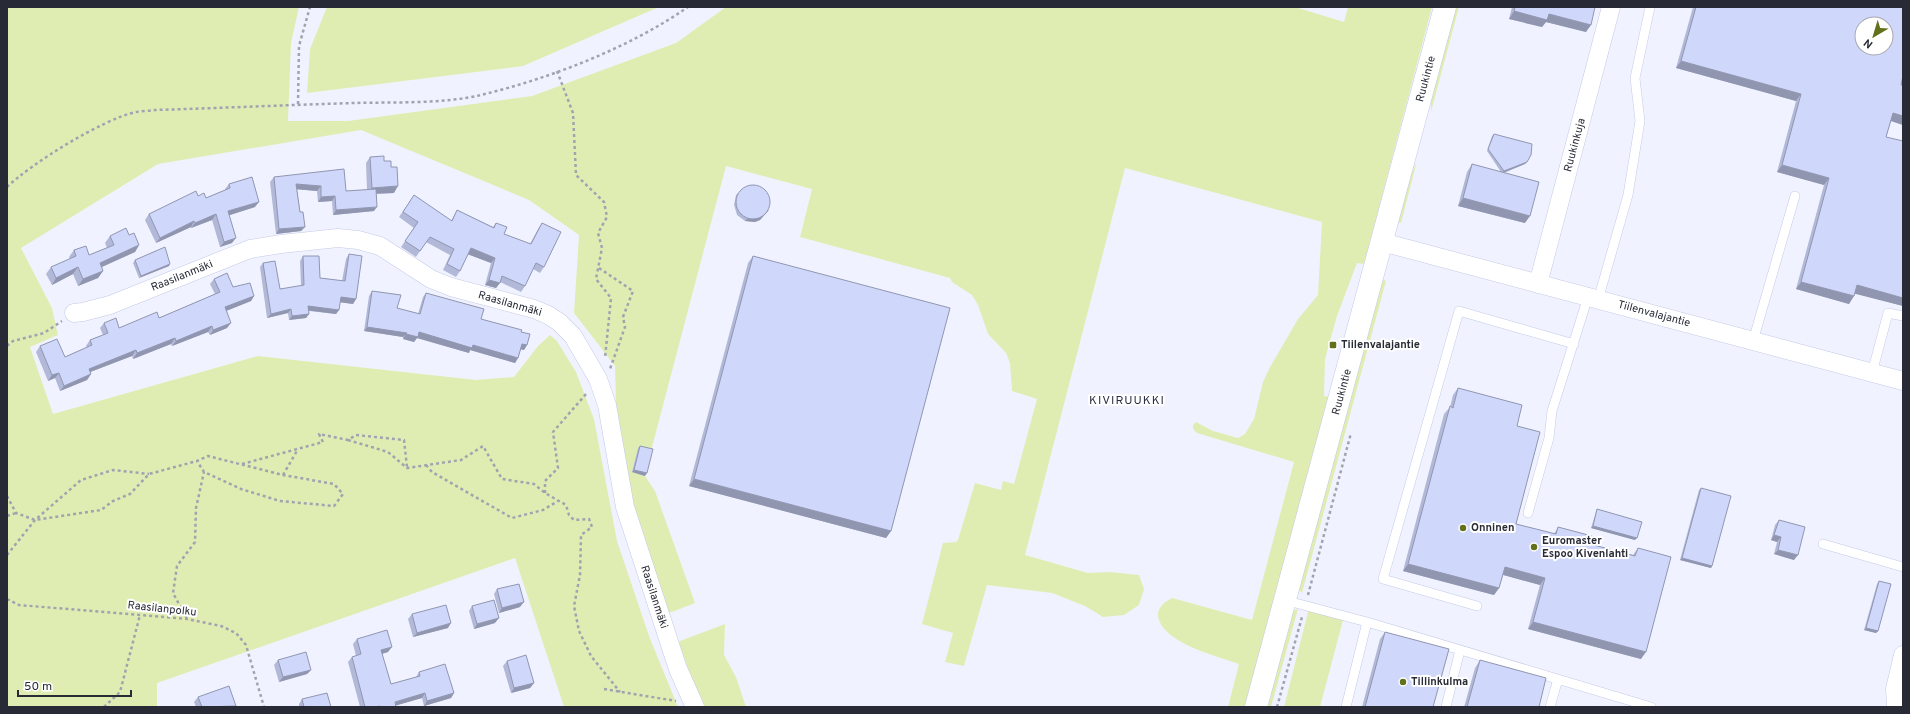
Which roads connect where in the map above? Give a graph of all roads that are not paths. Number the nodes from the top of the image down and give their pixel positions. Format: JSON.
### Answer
{"nodes":[{"id":1,"x":1445,"y":7,"type":"edge"},
{"id":2,"x":1611,"y":7,"type":"edge"},
{"id":3,"x":1650,"y":7,"type":"edge"},
{"id":4,"x":1795,"y":196,"type":"dead end"},
{"id":5,"x":1382,"y":242,"type":"junction"},
{"id":6,"x":1538,"y":284,"type":"junction"},
{"id":7,"x":1593,"y":298,"type":"junction"},
{"id":8,"x":74,"y":313,"type":"road end"},
{"id":9,"x":1903,"y":316,"type":"edge"},
{"id":10,"x":1753,"y":341,"type":"junction"},
{"id":11,"x":1574,"y":344,"type":"junction"},
{"id":12,"x":1872,"y":373,"type":"junction"},
{"id":13,"x":1903,"y":381,"type":"edge"},
{"id":14,"x":1528,"y":512,"type":"dead end"},
{"id":15,"x":1823,"y":544,"type":"dead end"},
{"id":16,"x":1903,"y":567,"type":"edge"},
{"id":17,"x":1284,"y":600,"type":"junction"},
{"id":18,"x":1477,"y":606,"type":"dead end"},
{"id":19,"x":1368,"y":622,"type":"junction"},
{"id":20,"x":1460,"y":650,"type":"junction"},
{"id":21,"x":1903,"y":655,"type":"edge"},
{"id":22,"x":1558,"y":679,"type":"junction"},
{"id":23,"x":691,"y":705,"type":"edge"},
{"id":24,"x":1256,"y":707,"type":"edge"},
{"id":25,"x":1346,"y":707,"type":"edge"},
{"id":26,"x":1446,"y":707,"type":"edge"},
{"id":27,"x":1550,"y":707,"type":"edge"},
{"id":28,"x":1651,"y":707,"type":"edge"},
{"id":29,"x":1896,"y":707,"type":"edge"}],
"edges":[{"from":1,"to":5,"type":"street","name":"Ruukintie"},
{"from":2,"to":6,"type":"street","name":"Ruukinkuja"},
{"from":3,"to":7,"type":"lane"},
{"from":4,"to":10,"type":"lane"},
{"from":5,"to":6,"type":"street","name":"Tiilenvalajantie"},
{"from":5,"to":17,"type":"street","name":"Ruukintie"},
{"from":6,"to":7,"type":"street","name":"Tiilenvalajantie"},
{"from":7,"to":10,"type":"street","name":"Tiilenvalajantie"},
{"from":7,"to":11,"type":"lane"},
{"from":8,"to":23,"type":"street","name":"Raasilanmäki"},
{"from":9,"to":12,"type":"lane"},
{"from":10,"to":12,"type":"street","name":"Tiilenvalajantie"},
{"from":11,"to":14,"type":"lane"},
{"from":11,"to":18,"type":"lane"},
{"from":12,"to":13,"type":"street","name":"Tiilenvalajantie"},
{"from":15,"to":16,"type":"lane"},
{"from":17,"to":19,"type":"lane"},
{"from":17,"to":24,"type":"street","name":"Ruukintie"},
{"from":19,"to":20,"type":"lane"},
{"from":19,"to":25,"type":"lane"},
{"from":20,"to":22,"type":"lane"},
{"from":20,"to":26,"type":"lane"},
{"from":21,"to":29,"type":"street"},
{"from":22,"to":27,"type":"lane"},
{"from":22,"to":28,"type":"lane"}]}
